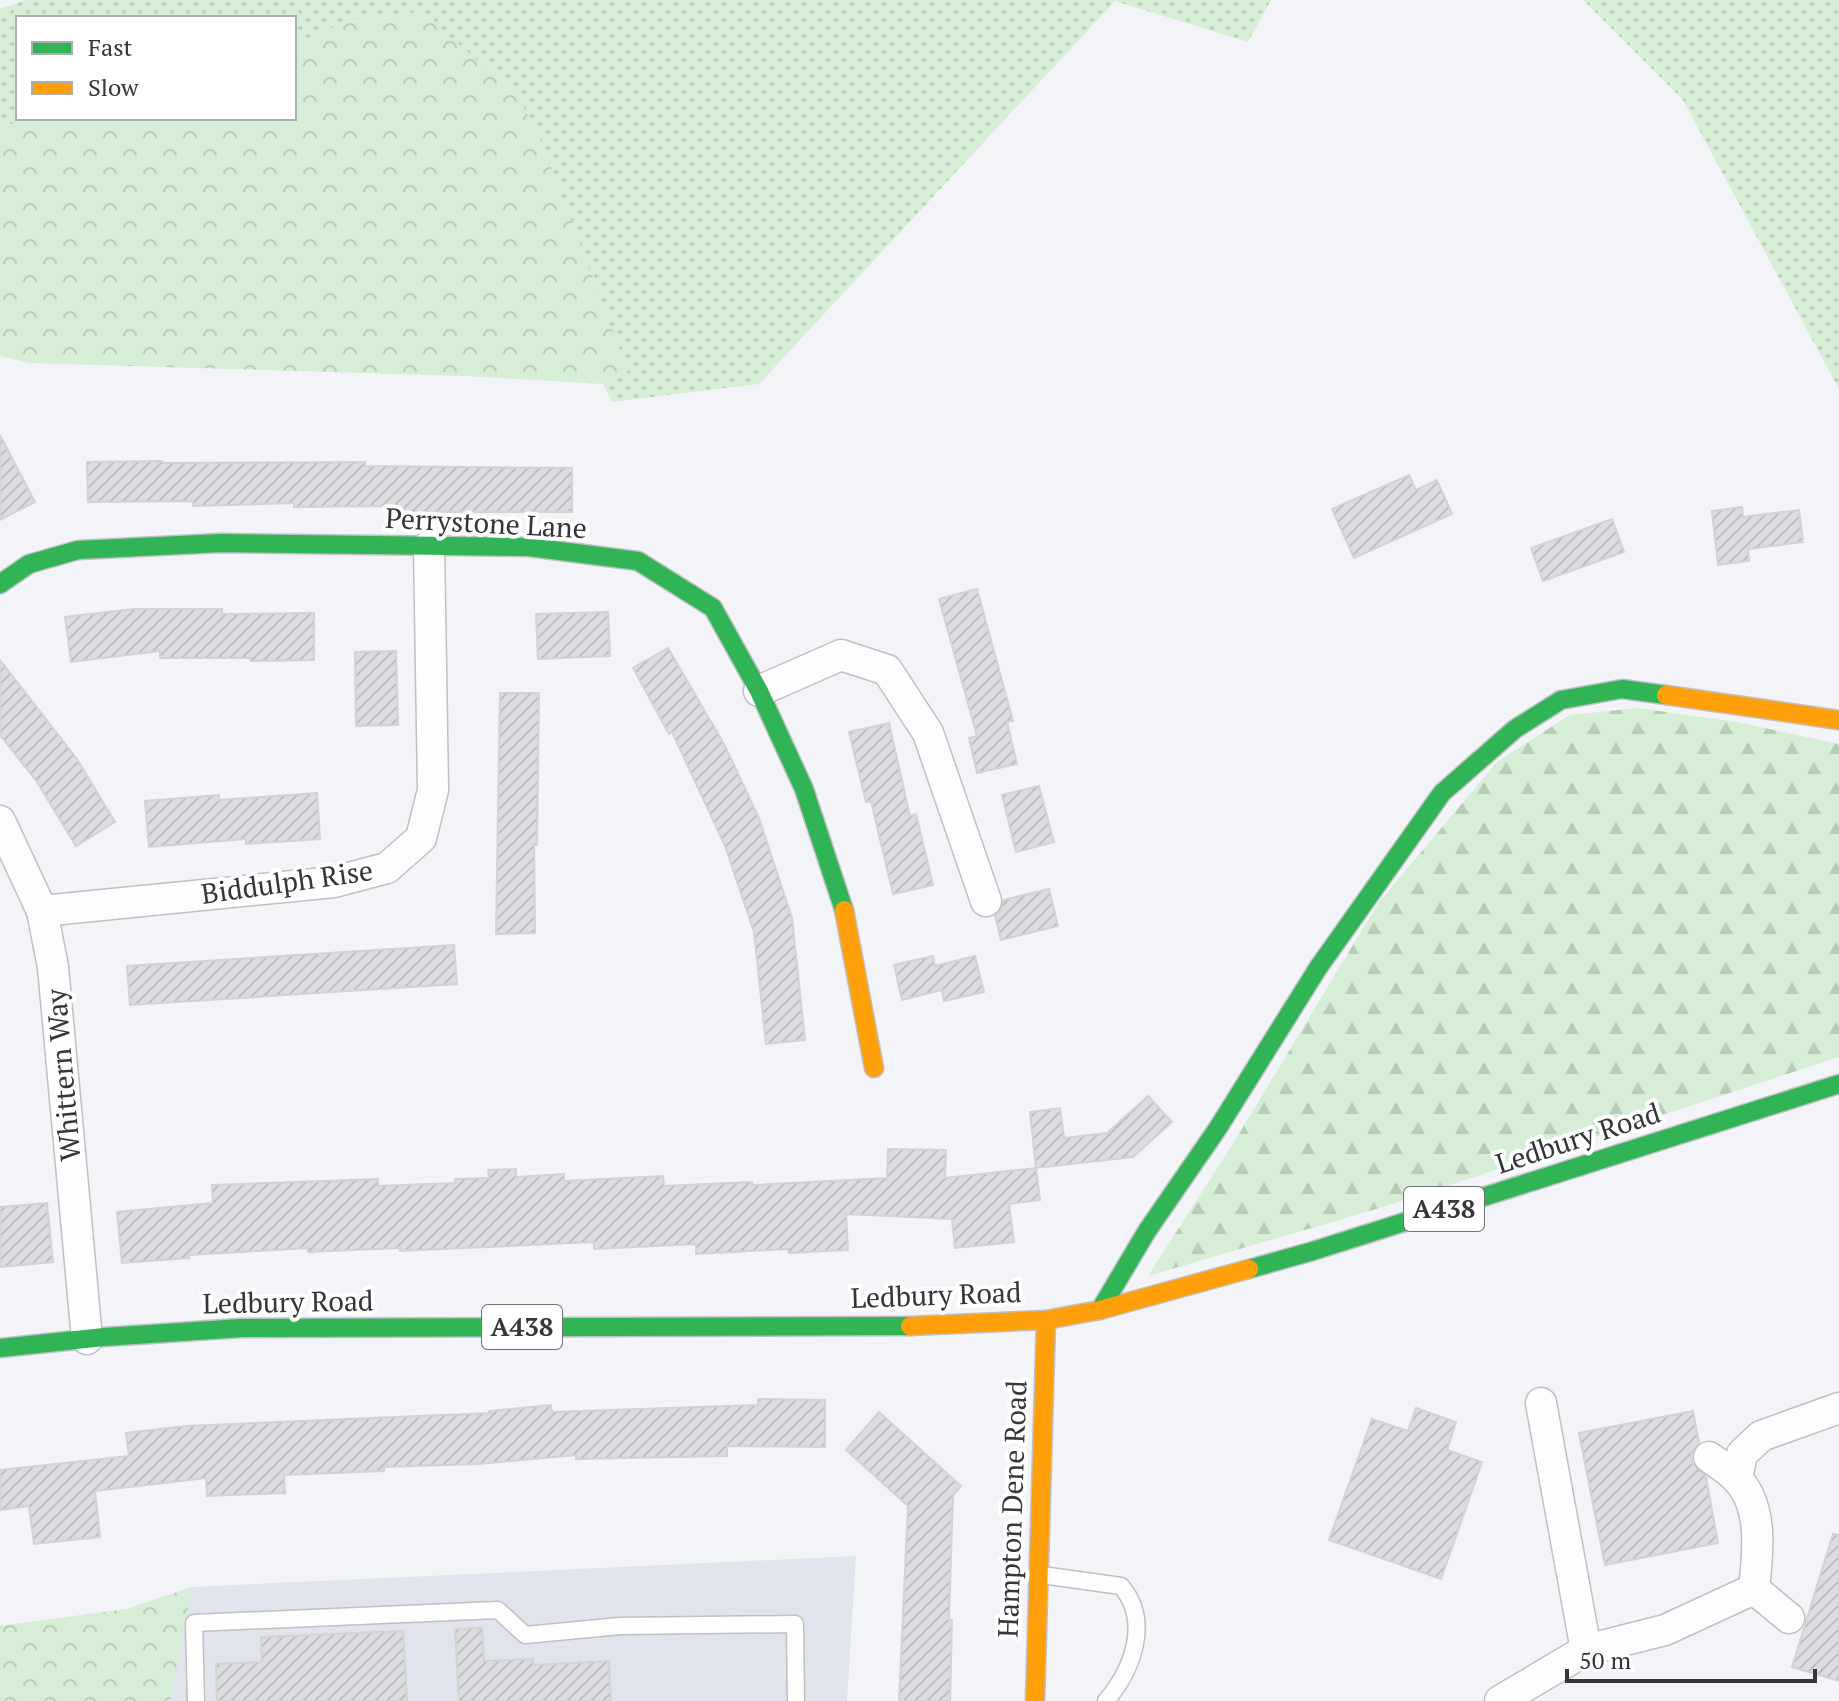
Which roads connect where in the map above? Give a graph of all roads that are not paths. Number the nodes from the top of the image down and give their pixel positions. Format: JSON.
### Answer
{"nodes":[{"id":1,"x":429,"y":546,"type":"junction"},
{"id":2,"x":0,"y":584,"type":"edge"},
{"id":3,"x":759,"y":691,"type":"junction"},
{"id":4,"x":1839,"y":720,"type":"edge"},
{"id":5,"x":0,"y":821,"type":"edge"},
{"id":6,"x":986,"y":901,"type":"dead end"},
{"id":7,"x":42,"y":911,"type":"junction"},
{"id":8,"x":874,"y":1068,"type":"dead end"},
{"id":9,"x":1839,"y":1084,"type":"edge"},
{"id":10,"x":1100,"y":1310,"type":"junction"},
{"id":11,"x":1046,"y":1320,"type":"junction"},
{"id":12,"x":87,"y":1339,"type":"junction"},
{"id":13,"x":0,"y":1348,"type":"edge"},
{"id":14,"x":1541,"y":1403,"type":"dead end"},
{"id":15,"x":1839,"y":1408,"type":"edge"},
{"id":16,"x":1709,"y":1457,"type":"dead end"},
{"id":17,"x":1737,"y":1478,"type":"junction"},
{"id":18,"x":1036,"y":1574,"type":"junction"},
{"id":19,"x":1754,"y":1589,"type":"junction"},
{"id":20,"x":1789,"y":1618,"type":"dead end"},
{"id":21,"x":1586,"y":1650,"type":"junction"},
{"id":22,"x":196,"y":1701,"type":"edge"},
{"id":23,"x":796,"y":1701,"type":"edge"},
{"id":24,"x":1035,"y":1701,"type":"edge"},
{"id":25,"x":1106,"y":1701,"type":"edge"},
{"id":26,"x":1500,"y":1701,"type":"edge"}],
"edges":[{"from":1,"to":2,"type":"main road","name":"Perrystone Lane"},
{"from":1,"to":3,"type":"main road","name":"Perrystone Lane"},
{"from":1,"to":7,"type":"street","name":"Biddulph Rise"},
{"from":3,"to":6,"type":"street"},
{"from":3,"to":8,"type":"main road","name":"Perrystone Lane"},
{"from":4,"to":10,"type":"main road"},
{"from":5,"to":7,"type":"street","name":"Whittern Way"},
{"from":7,"to":12,"type":"street","name":"Whittern Way"},
{"from":9,"to":10,"type":"main road","name":"Ledbury Road","number":"A438"},
{"from":10,"to":11,"type":"main road","name":"Ledbury Road","number":"A438"},
{"from":11,"to":12,"type":"main road","name":"Ledbury Road","number":"A438"},
{"from":11,"to":18,"type":"main road","name":"Hampton Dene Road"},
{"from":12,"to":13,"type":"main road","name":"Ledbury Road","number":"A438"},
{"from":14,"to":21,"type":"street"},
{"from":15,"to":17,"type":"street"},
{"from":16,"to":17,"type":"street"},
{"from":17,"to":19,"type":"street"},
{"from":18,"to":24,"type":"main road","name":"Hampton Dene Road"},
{"from":18,"to":25,"type":"lane"},
{"from":19,"to":20,"type":"street"},
{"from":19,"to":21,"type":"street"},
{"from":21,"to":26,"type":"street"},
{"from":22,"to":23,"type":"lane"}]}
